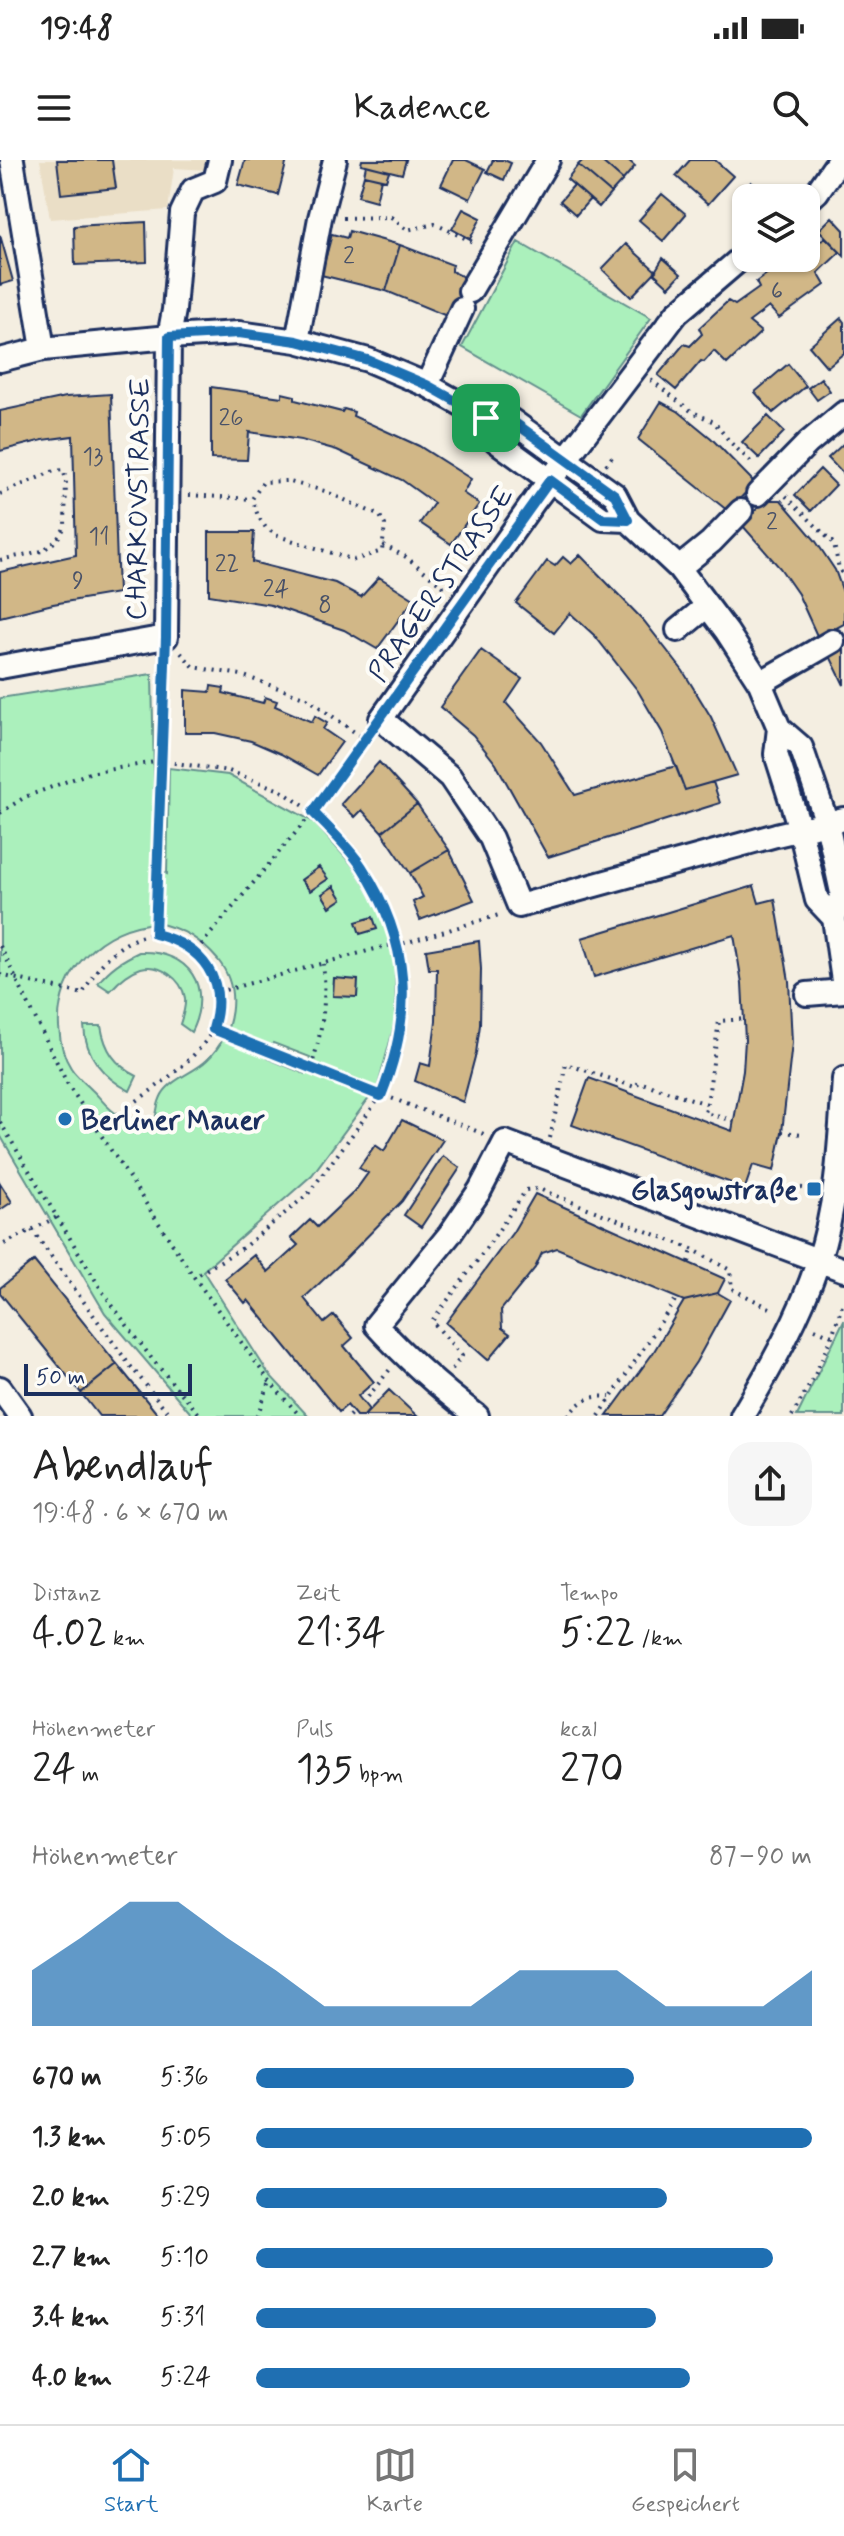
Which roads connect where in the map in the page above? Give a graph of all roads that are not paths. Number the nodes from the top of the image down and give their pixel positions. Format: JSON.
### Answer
{"nodes":[{"id":1,"x":12,"y":160,"type":"edge"},
{"id":2,"x":220,"y":160,"type":"edge"},
{"id":3,"x":335,"y":160,"type":"edge"},
{"id":4,"x":548,"y":160,"type":"edge"},
{"id":5,"x":839,"y":160,"type":"edge"},
{"id":6,"x":820,"y":188,"type":"edge"},
{"id":7,"x":732,"y":266,"type":"edge"},
{"id":8,"x":169,"y":337,"type":"junction"},
{"id":9,"x":297,"y":341,"type":"junction"},
{"id":10,"x":43,"y":349,"type":"junction"},
{"id":11,"x":0,"y":360,"type":"edge"},
{"id":12,"x":427,"y":385,"type":"junction"},
{"id":13,"x":844,"y":413,"type":"edge"},
{"id":14,"x":486,"y":418,"type":"junction"},
{"id":15,"x":566,"y":459,"type":"junction"},
{"id":16,"x":550,"y":480,"type":"junction"},
{"id":17,"x":764,"y":487,"type":"road end"},
{"id":18,"x":741,"y":511,"type":"dead end"},
{"id":19,"x":628,"y":520,"type":"junction"},
{"id":20,"x":679,"y":568,"type":"junction"},
{"id":21,"x":707,"y":606,"type":"junction"},
{"id":22,"x":678,"y":630,"type":"dead end"},
{"id":23,"x":833,"y":641,"type":"dead end"},
{"id":24,"x":0,"y":667,"type":"edge"},
{"id":25,"x":760,"y":683,"type":"junction"},
{"id":26,"x":779,"y":728,"type":"junction"},
{"id":27,"x":835,"y":821,"type":"edge"},
{"id":28,"x":800,"y":829,"type":"junction"},
{"id":29,"x":834,"y":918,"type":"junction"},
{"id":30,"x":844,"y":989,"type":"edge"},
{"id":31,"x":807,"y":994,"type":"dead end"},
{"id":32,"x":844,"y":1079,"type":"edge"},
{"id":33,"x":843,"y":1122,"type":"edge"},
{"id":34,"x":818,"y":1261,"type":"junction"},
{"id":35,"x":844,"y":1270,"type":"edge"},
{"id":36,"x":0,"y":1388,"type":"edge"},
{"id":37,"x":20,"y":1416,"type":"edge"},
{"id":38,"x":477,"y":1416,"type":"edge"},
{"id":39,"x":742,"y":1416,"type":"edge"}],
"edges":[{"from":1,"to":10,"type":"street"},
{"from":2,"to":8,"type":"street","name":"CHARKOVSTRASSE"},
{"from":3,"to":9,"type":"street"},
{"from":4,"to":12,"type":"street"},
{"from":5,"to":6,"type":"street"},
{"from":7,"to":15,"type":"street","name":"PRAGER STRASSE"},
{"from":8,"to":9,"type":"street"},
{"from":8,"to":10,"type":"street"},
{"from":8,"to":24,"type":"street","name":"CHARKOVSTRASSE"},
{"from":9,"to":12,"type":"street"},
{"from":10,"to":11,"type":"street"},
{"from":12,"to":14,"type":"street"},
{"from":13,"to":17,"type":"street"},
{"from":14,"to":15,"type":"street"},
{"from":14,"to":16,"type":"street"},
{"from":15,"to":16,"type":"street","name":"PRAGER STRASSE"},
{"from":15,"to":19,"type":"street"},
{"from":16,"to":19,"type":"street"},
{"from":16,"to":28,"type":"street","name":"PRAGER STRASSE"},
{"from":18,"to":20,"type":"street"},
{"from":19,"to":20,"type":"street"},
{"from":20,"to":21,"type":"street"},
{"from":21,"to":22,"type":"street"},
{"from":21,"to":25,"type":"street"},
{"from":23,"to":25,"type":"street"},
{"from":25,"to":26,"type":"street"},
{"from":26,"to":27,"type":"street"},
{"from":26,"to":28,"type":"street"},
{"from":27,"to":28,"type":"street"},
{"from":27,"to":29,"type":"street"},
{"from":28,"to":29,"type":"street"},
{"from":29,"to":30,"type":"street"},
{"from":30,"to":31,"type":"street"},
{"from":32,"to":33,"type":"street"},
{"from":33,"to":34,"type":"street"},
{"from":34,"to":35,"type":"street"},
{"from":34,"to":38,"type":"street"},
{"from":34,"to":39,"type":"street"},
{"from":36,"to":37,"type":"street"}]}
